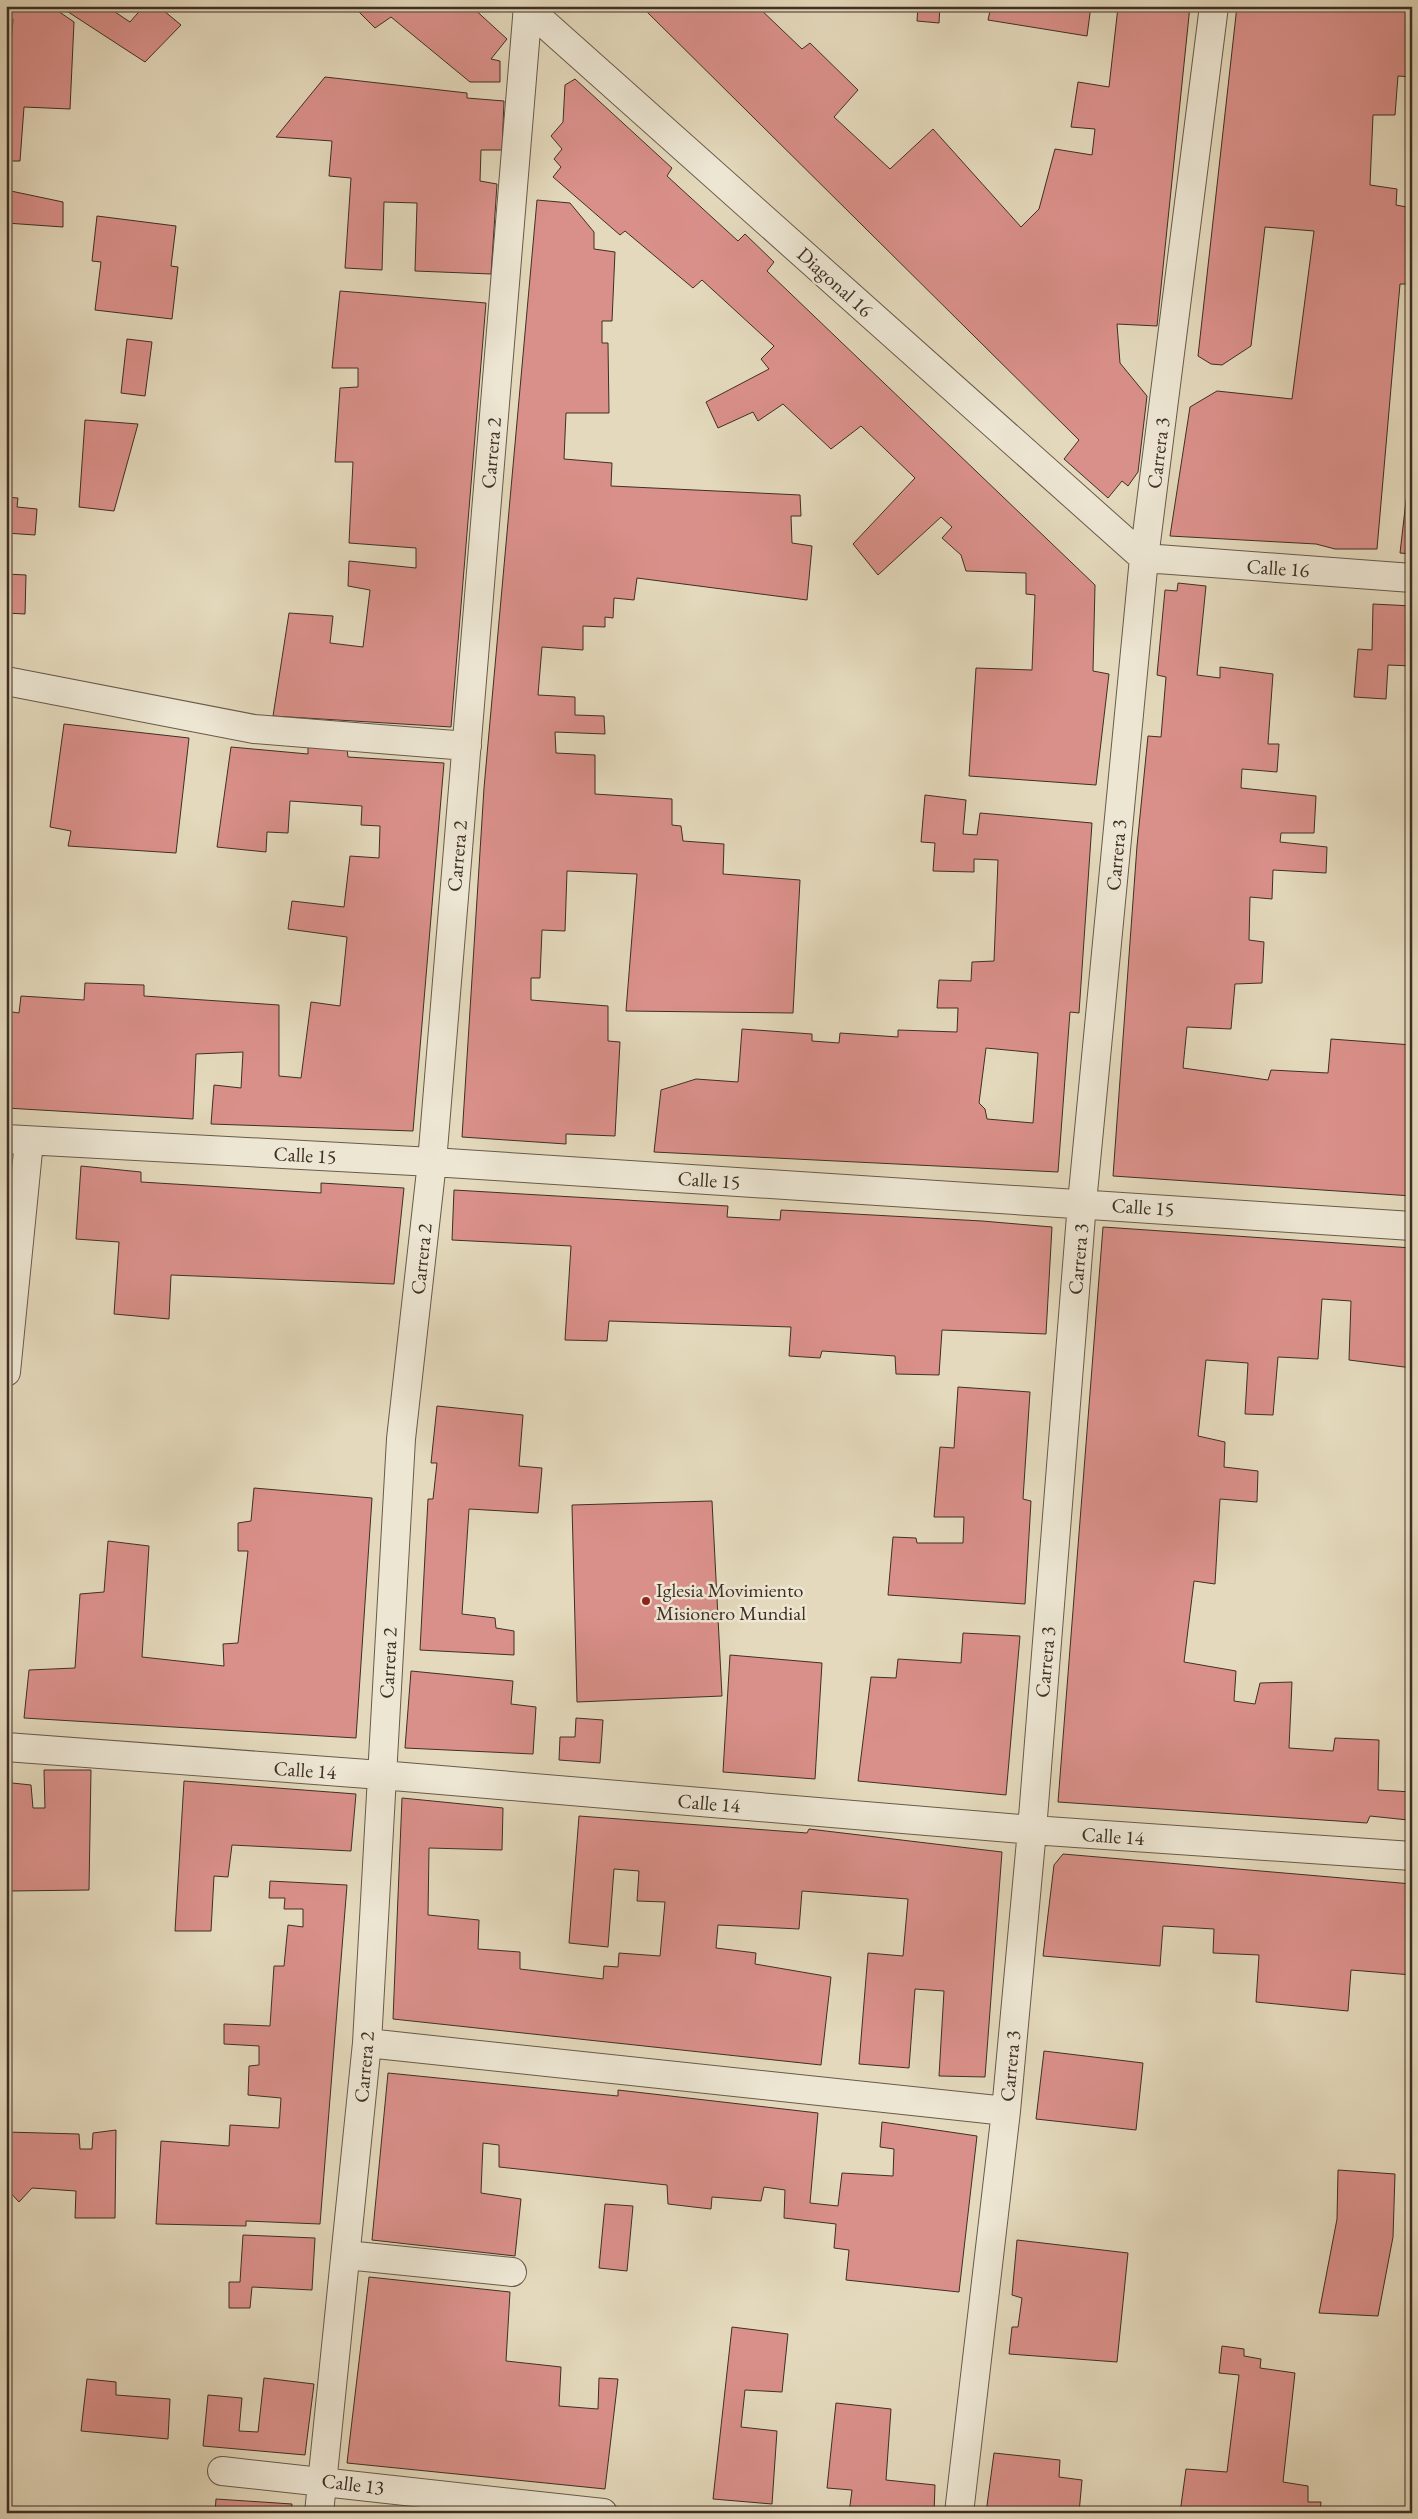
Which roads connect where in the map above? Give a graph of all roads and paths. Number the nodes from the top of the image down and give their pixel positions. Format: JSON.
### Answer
{"nodes":[{"id":1,"x":1214,"y":6,"type":"edge"},
{"id":2,"x":527,"y":7,"type":"edge"},
{"id":3,"x":1144,"y":558,"type":"junction"},
{"id":4,"x":1412,"y":578,"type":"edge"},
{"id":5,"x":6,"y":681,"type":"edge"},
{"id":6,"x":467,"y":746,"type":"junction"},
{"id":7,"x":18,"y":1140,"type":"edge"},
{"id":8,"x":432,"y":1162,"type":"junction"},
{"id":9,"x":1082,"y":1203,"type":"junction"},
{"id":10,"x":1412,"y":1226,"type":"edge"},
{"id":11,"x":6,"y":1372,"type":"edge"},
{"id":12,"x":6,"y":1747,"type":"edge"},
{"id":13,"x":381,"y":1776,"type":"junction"},
{"id":14,"x":1032,"y":1830,"type":"junction"},
{"id":15,"x":1412,"y":1856,"type":"edge"},
{"id":16,"x":367,"y":2043,"type":"junction"},
{"id":17,"x":1006,"y":2111,"type":"junction"},
{"id":18,"x":346,"y":2255,"type":"junction"},
{"id":19,"x":512,"y":2272,"type":"dead end"},
{"id":20,"x":222,"y":2471,"type":"dead end"},
{"id":21,"x":322,"y":2480,"type":"junction"},
{"id":22,"x":572,"y":2511,"type":"edge"},
{"id":23,"x":319,"y":2513,"type":"edge"},
{"id":24,"x":603,"y":2513,"type":"edge"},
{"id":25,"x":959,"y":2513,"type":"edge"}],
"edges":[{"from":1,"to":3,"type":"street","name":"Carrera 3"},
{"from":2,"to":3,"type":"street","name":"Diagonal 16"},
{"from":2,"to":6,"type":"street","name":"Carrera 2"},
{"from":3,"to":4,"type":"street","name":"Calle 16"},
{"from":3,"to":9,"type":"street","name":"Carrera 3"},
{"from":5,"to":6,"type":"street"},
{"from":6,"to":8,"type":"street","name":"Carrera 2"},
{"from":7,"to":8,"type":"street","name":"Calle 15"},
{"from":7,"to":11,"type":"street"},
{"from":8,"to":9,"type":"street","name":"Calle 15"},
{"from":8,"to":13,"type":"street","name":"Carrera 2"},
{"from":9,"to":10,"type":"street","name":"Calle 15"},
{"from":9,"to":14,"type":"street","name":"Carrera 3"},
{"from":12,"to":13,"type":"street","name":"Calle 14"},
{"from":13,"to":14,"type":"street","name":"Calle 14"},
{"from":13,"to":16,"type":"street","name":"Carrera 2"},
{"from":14,"to":15,"type":"street","name":"Calle 14"},
{"from":14,"to":17,"type":"street","name":"Carrera 3"},
{"from":16,"to":17,"type":"street"},
{"from":16,"to":18,"type":"street","name":"Carrera 2"},
{"from":17,"to":25,"type":"street","name":"Carrera 3"},
{"from":18,"to":19,"type":"street"},
{"from":18,"to":21,"type":"street","name":"Carrera 2"},
{"from":20,"to":21,"type":"street","name":"Calle 13"},
{"from":21,"to":22,"type":"street","name":"Calle 13"},
{"from":21,"to":23,"type":"street","name":"Carrera 2"},
{"from":22,"to":24,"type":"street","name":"Calle 13"}]}
